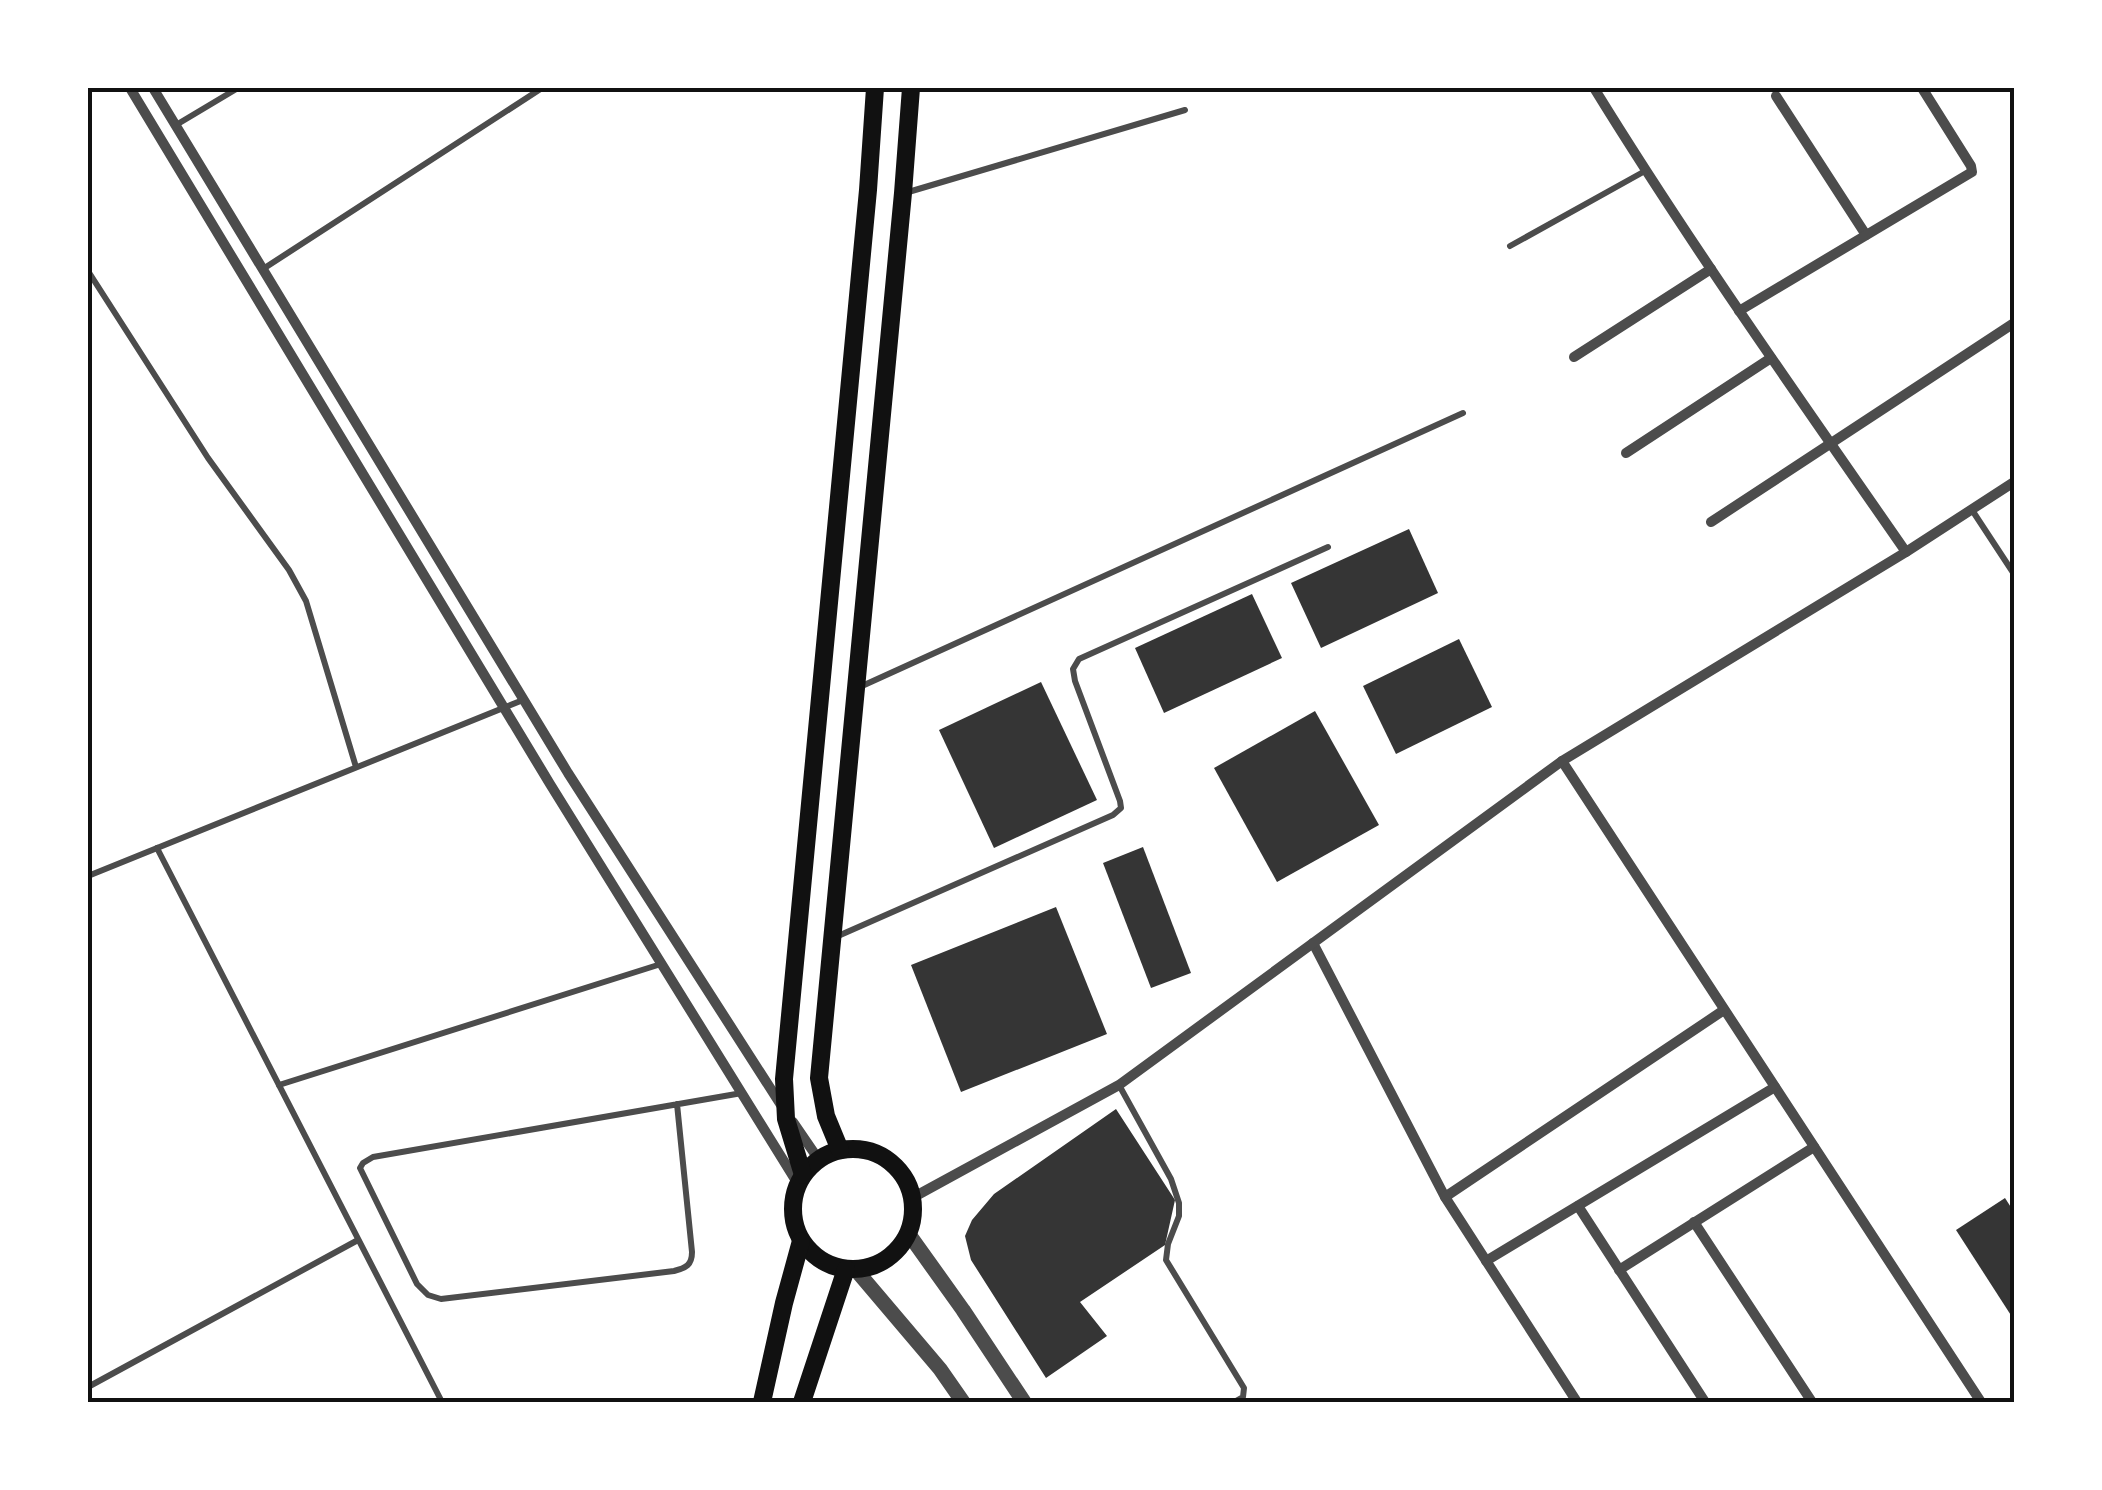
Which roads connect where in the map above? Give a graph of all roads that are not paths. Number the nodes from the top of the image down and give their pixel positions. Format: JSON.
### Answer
{"nodes":[{"id":1,"x":130,"y":88,"type":"edge"},
{"id":2,"x":154,"y":88,"type":"edge"},
{"id":3,"x":238,"y":88,"type":"edge"},
{"id":4,"x":542,"y":88,"type":"edge"},
{"id":5,"x":875,"y":88,"type":"edge"},
{"id":6,"x":911,"y":88,"type":"edge"},
{"id":7,"x":1594,"y":88,"type":"edge"},
{"id":8,"x":1922,"y":88,"type":"edge"},
{"id":9,"x":1776,"y":96,"type":"dead end"},
{"id":10,"x":1185,"y":110,"type":"dead end"},
{"id":11,"x":176,"y":124,"type":"junction"},
{"id":12,"x":1645,"y":171,"type":"junction"},
{"id":13,"x":903,"y":193,"type":"junction"},
{"id":14,"x":1866,"y":235,"type":"junction"},
{"id":15,"x":1510,"y":246,"type":"dead end"},
{"id":16,"x":263,"y":269,"type":"junction"},
{"id":17,"x":1711,"y":269,"type":"junction"},
{"id":18,"x":88,"y":271,"type":"edge"},
{"id":19,"x":1739,"y":311,"type":"junction"},
{"id":20,"x":2014,"y":322,"type":"edge"},
{"id":21,"x":1574,"y":357,"type":"dead end"},
{"id":22,"x":1772,"y":358,"type":"junction"},
{"id":23,"x":1462,"y":413,"type":"dead end"},
{"id":24,"x":1831,"y":444,"type":"junction"},
{"id":25,"x":1626,"y":454,"type":"dead end"},
{"id":26,"x":2014,"y":482,"type":"edge"},
{"id":27,"x":1972,"y":510,"type":"junction"},
{"id":28,"x":1711,"y":522,"type":"dead end"},
{"id":29,"x":1328,"y":547,"type":"dead end"},
{"id":30,"x":1906,"y":552,"type":"junction"},
{"id":31,"x":2014,"y":574,"type":"edge"},
{"id":32,"x":856,"y":689,"type":"junction"},
{"id":33,"x":523,"y":700,"type":"junction"},
{"id":34,"x":505,"y":708,"type":"junction"},
{"id":35,"x":1562,"y":761,"type":"junction"},
{"id":36,"x":356,"y":768,"type":"junction"},
{"id":37,"x":158,"y":848,"type":"junction"},
{"id":38,"x":89,"y":872,"type":"edge"},
{"id":39,"x":832,"y":938,"type":"junction"},
{"id":40,"x":1313,"y":944,"type":"junction"},
{"id":41,"x":662,"y":964,"type":"junction"},
{"id":42,"x":1724,"y":1010,"type":"junction"},
{"id":43,"x":279,"y":1085,"type":"junction"},
{"id":44,"x":1120,"y":1085,"type":"junction"},
{"id":45,"x":1775,"y":1087,"type":"junction"},
{"id":46,"x":742,"y":1092,"type":"junction"},
{"id":47,"x":677,"y":1104,"type":"junction"},
{"id":48,"x":785,"y":1111,"type":"junction"},
{"id":49,"x":1814,"y":1146,"type":"junction"},
{"id":50,"x":840,"y":1150,"type":"junction"},
{"id":51,"x":819,"y":1160,"type":"junction"},
{"id":52,"x":801,"y":1179,"type":"junction"},
{"id":53,"x":1445,"y":1197,"type":"junction"},
{"id":54,"x":912,"y":1198,"type":"junction"},
{"id":55,"x":1578,"y":1206,"type":"junction"},
{"id":56,"x":1694,"y":1222,"type":"junction"},
{"id":57,"x":908,"y":1233,"type":"junction"},
{"id":58,"x":358,"y":1240,"type":"junction"},
{"id":59,"x":801,"y":1241,"type":"junction"},
{"id":60,"x":1486,"y":1261,"type":"junction"},
{"id":61,"x":851,"y":1269,"type":"junction"},
{"id":62,"x":1619,"y":1270,"type":"junction"},
{"id":63,"x":88,"y":1387,"type":"edge"},
{"id":64,"x":442,"y":1402,"type":"edge"},
{"id":65,"x":762,"y":1402,"type":"edge"},
{"id":66,"x":802,"y":1402,"type":"edge"},
{"id":67,"x":963,"y":1402,"type":"edge"},
{"id":68,"x":1024,"y":1402,"type":"edge"},
{"id":69,"x":1234,"y":1402,"type":"edge"},
{"id":70,"x":1577,"y":1402,"type":"edge"},
{"id":71,"x":1705,"y":1402,"type":"edge"},
{"id":72,"x":1812,"y":1402,"type":"edge"},
{"id":73,"x":1981,"y":1402,"type":"edge"}],
"edges":[{"from":1,"to":34,"type":"street"},
{"from":2,"to":11,"type":"street"},
{"from":3,"to":11,"type":"lane"},
{"from":4,"to":16,"type":"lane"},
{"from":5,"to":48,"type":"main road"},
{"from":6,"to":13,"type":"main road"},
{"from":7,"to":12,"type":"street"},
{"from":8,"to":14,"type":"street"},
{"from":9,"to":14,"type":"street"},
{"from":10,"to":13,"type":"lane"},
{"from":11,"to":16,"type":"street"},
{"from":12,"to":15,"type":"lane"},
{"from":12,"to":17,"type":"street"},
{"from":13,"to":32,"type":"main road"},
{"from":14,"to":19,"type":"street"},
{"from":16,"to":33,"type":"street"},
{"from":17,"to":19,"type":"street"},
{"from":17,"to":21,"type":"street"},
{"from":18,"to":36,"type":"lane"},
{"from":19,"to":22,"type":"street"},
{"from":20,"to":24,"type":"street"},
{"from":22,"to":24,"type":"street"},
{"from":22,"to":25,"type":"street"},
{"from":23,"to":32,"type":"lane"},
{"from":24,"to":28,"type":"street"},
{"from":24,"to":30,"type":"street"},
{"from":26,"to":27,"type":"street"},
{"from":27,"to":30,"type":"street"},
{"from":27,"to":31,"type":"lane"},
{"from":29,"to":39,"type":"lane"},
{"from":30,"to":35,"type":"street"},
{"from":32,"to":39,"type":"main road"},
{"from":33,"to":34,"type":"lane"},
{"from":33,"to":48,"type":"street"},
{"from":34,"to":36,"type":"lane"},
{"from":34,"to":41,"type":"street"},
{"from":35,"to":40,"type":"street"},
{"from":35,"to":42,"type":"street"},
{"from":36,"to":37,"type":"lane"},
{"from":37,"to":38,"type":"lane"},
{"from":37,"to":43,"type":"lane"},
{"from":39,"to":50,"type":"main road"},
{"from":40,"to":44,"type":"street"},
{"from":40,"to":53,"type":"street"},
{"from":41,"to":43,"type":"lane"},
{"from":41,"to":46,"type":"street"},
{"from":42,"to":45,"type":"street"},
{"from":42,"to":53,"type":"street"},
{"from":43,"to":58,"type":"lane"},
{"from":44,"to":54,"type":"street"},
{"from":44,"to":69,"type":"lane"},
{"from":45,"to":49,"type":"street"},
{"from":45,"to":55,"type":"street"},
{"from":46,"to":47,"type":"lane"},
{"from":46,"to":52,"type":"street"},
{"from":47,"to":47,"type":"lane"},
{"from":48,"to":51,"type":"street"},
{"from":48,"to":52,"type":"main road"},
{"from":49,"to":56,"type":"street"},
{"from":49,"to":73,"type":"street"},
{"from":50,"to":51,"type":"main road"},
{"from":50,"to":54,"type":"main road"},
{"from":51,"to":52,"type":"main road"},
{"from":52,"to":59,"type":"main road"},
{"from":53,"to":60,"type":"street"},
{"from":54,"to":57,"type":"main road"},
{"from":55,"to":60,"type":"street"},
{"from":55,"to":62,"type":"street"},
{"from":56,"to":62,"type":"street"},
{"from":56,"to":72,"type":"street"},
{"from":57,"to":61,"type":"main road"},
{"from":57,"to":68,"type":"street"},
{"from":58,"to":63,"type":"lane"},
{"from":58,"to":64,"type":"lane"},
{"from":59,"to":61,"type":"main road"},
{"from":59,"to":65,"type":"main road"},
{"from":60,"to":70,"type":"street"},
{"from":61,"to":66,"type":"main road"},
{"from":61,"to":67,"type":"street"},
{"from":62,"to":71,"type":"street"}]}
